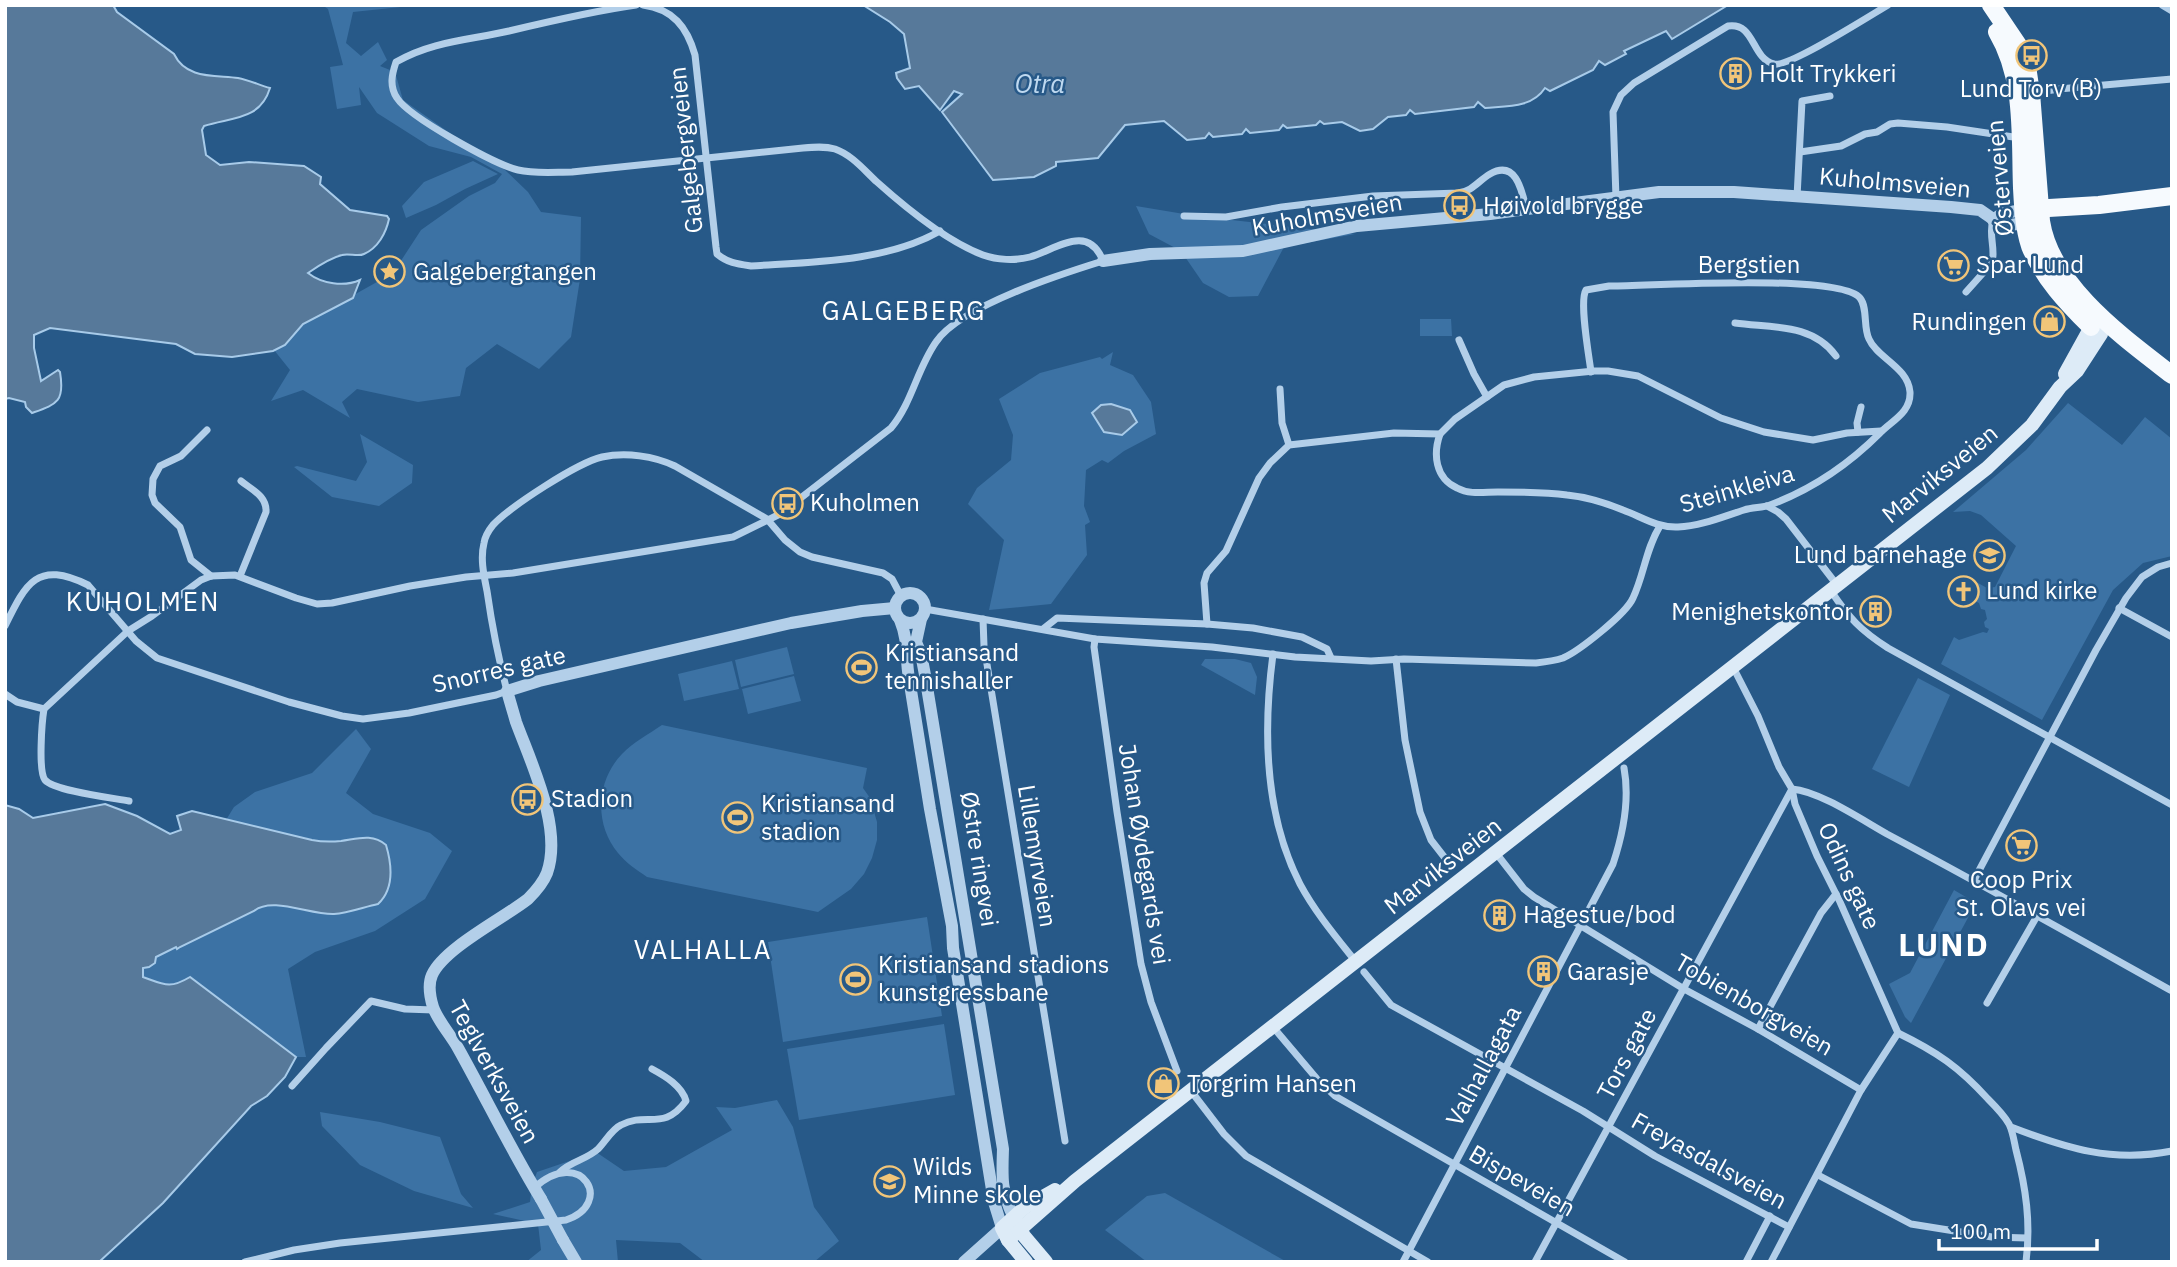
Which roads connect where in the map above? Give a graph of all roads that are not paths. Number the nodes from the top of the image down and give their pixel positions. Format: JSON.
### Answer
{"nodes":[{"id":1,"x":636,"y":5,"type":"edge"},
{"id":2,"x":643,"y":5,"type":"edge"},
{"id":3,"x":1888,"y":5,"type":"edge"},
{"id":4,"x":1980,"y":5,"type":"edge"},
{"id":5,"x":1991,"y":5,"type":"edge"},
{"id":6,"x":2162,"y":5,"type":"edge"},
{"id":7,"x":2172,"y":11,"type":"edge"},
{"id":8,"x":2172,"y":79,"type":"edge"},
{"id":9,"x":2025,"y":93,"type":"junction"},
{"id":10,"x":1830,"y":96,"type":"dead end"},
{"id":11,"x":2020,"y":138,"type":"junction"},
{"id":12,"x":1800,"y":152,"type":"junction"},
{"id":13,"x":707,"y":157,"type":"junction"},
{"id":14,"x":2172,"y":196,"type":"edge"},
{"id":15,"x":1797,"y":197,"type":"junction"},
{"id":16,"x":1616,"y":198,"type":"junction"},
{"id":17,"x":1526,"y":208,"type":"junction"},
{"id":18,"x":2032,"y":215,"type":"junction"},
{"id":19,"x":1184,"y":216,"type":"dead end"},
{"id":20,"x":1993,"y":220,"type":"junction"},
{"id":21,"x":940,"y":231,"type":"junction"},
{"id":22,"x":1103,"y":261,"type":"junction"},
{"id":23,"x":1966,"y":292,"type":"dead end"},
{"id":24,"x":1735,"y":323,"type":"dead end"},
{"id":25,"x":2098,"y":327,"type":"junction"},
{"id":26,"x":1460,"y":340,"type":"dead end"},
{"id":27,"x":1836,"y":356,"type":"dead end"},
{"id":28,"x":1591,"y":372,"type":"junction"},
{"id":29,"x":2171,"y":375,"type":"edge"},
{"id":30,"x":1280,"y":389,"type":"dead end"},
{"id":31,"x":1487,"y":397,"type":"junction"},
{"id":32,"x":1861,"y":407,"type":"dead end"},
{"id":33,"x":1902,"y":413,"type":"joint"},
{"id":34,"x":207,"y":429,"type":"dead end"},
{"id":35,"x":1881,"y":431,"type":"junction"},
{"id":36,"x":1858,"y":432,"type":"junction"},
{"id":37,"x":1440,"y":434,"type":"junction"},
{"id":38,"x":1289,"y":444,"type":"junction"},
{"id":39,"x":241,"y":481,"type":"dead end"},
{"id":40,"x":1767,"y":506,"type":"junction"},
{"id":41,"x":767,"y":519,"type":"junction"},
{"id":42,"x":1660,"y":526,"type":"junction"},
{"id":43,"x":2172,"y":563,"type":"edge"},
{"id":44,"x":484,"y":575,"type":"junction"},
{"id":45,"x":211,"y":576,"type":"junction"},
{"id":46,"x":240,"y":576,"type":"junction"},
{"id":47,"x":1833,"y":588,"type":"junction"},
{"id":48,"x":901,"y":596,"type":"junction"},
{"id":49,"x":2119,"y":608,"type":"junction"},
{"id":50,"x":897,"y":614,"type":"junction"},
{"id":51,"x":923,"y":614,"type":"junction"},
{"id":52,"x":983,"y":619,"type":"junction"},
{"id":53,"x":1207,"y":624,"type":"junction"},
{"id":54,"x":5,"y":626,"type":"edge"},
{"id":55,"x":1044,"y":629,"type":"junction"},
{"id":56,"x":128,"y":631,"type":"junction"},
{"id":57,"x":2172,"y":637,"type":"edge"},
{"id":58,"x":1095,"y":639,"type":"junction"},
{"id":59,"x":1273,"y":654,"type":"junction"},
{"id":60,"x":1331,"y":658,"type":"junction"},
{"id":61,"x":1396,"y":660,"type":"junction"},
{"id":62,"x":1733,"y":666,"type":"junction"},
{"id":63,"x":507,"y":691,"type":"junction"},
{"id":64,"x":5,"y":694,"type":"edge"},
{"id":65,"x":44,"y":709,"type":"junction"},
{"id":66,"x":2049,"y":736,"type":"junction"},
{"id":67,"x":1624,"y":768,"type":"dead end"},
{"id":68,"x":1792,"y":789,"type":"junction"},
{"id":69,"x":129,"y":801,"type":"dead end"},
{"id":70,"x":2172,"y":805,"type":"edge"},
{"id":71,"x":1496,"y":853,"type":"junction"},
{"id":72,"x":1452,"y":867,"type":"dead end"},
{"id":73,"x":1974,"y":880,"type":"junction"},
{"id":74,"x":1836,"y":894,"type":"junction"},
{"id":75,"x":2037,"y":916,"type":"junction"},
{"id":76,"x":1581,"y":926,"type":"junction"},
{"id":77,"x":1360,"y":967,"type":"junction"},
{"id":78,"x":1684,"y":989,"type":"junction"},
{"id":79,"x":2172,"y":991,"type":"edge"},
{"id":80,"x":1987,"y":1003,"type":"dead end"},
{"id":81,"x":434,"y":1010,"type":"junction"},
{"id":82,"x":1273,"y":1027,"type":"junction"},
{"id":83,"x":1758,"y":1029,"type":"junction"},
{"id":84,"x":1898,"y":1033,"type":"junction"},
{"id":85,"x":1504,"y":1068,"type":"junction"},
{"id":86,"x":652,"y":1069,"type":"dead end"},
{"id":87,"x":1177,"y":1071,"type":"dead end"},
{"id":88,"x":292,"y":1086,"type":"dead end"},
{"id":89,"x":1861,"y":1090,"type":"junction"},
{"id":90,"x":1191,"y":1091,"type":"junction"},
{"id":91,"x":2011,"y":1127,"type":"junction"},
{"id":92,"x":1609,"y":1128,"type":"junction"},
{"id":93,"x":1065,"y":1141,"type":"dead end"},
{"id":94,"x":2172,"y":1151,"type":"edge"},
{"id":95,"x":1454,"y":1164,"type":"junction"},
{"id":96,"x":561,"y":1172,"type":"junction"},
{"id":97,"x":1818,"y":1175,"type":"junction"},
{"id":98,"x":537,"y":1194,"type":"junction"},
{"id":99,"x":1770,"y":1216,"type":"junction"},
{"id":100,"x":1017,"y":1223,"type":"junction"},
{"id":101,"x":1556,"y":1224,"type":"junction"},
{"id":102,"x":1789,"y":1227,"type":"junction"},
{"id":103,"x":1005,"y":1234,"type":"junction"},
{"id":104,"x":2027,"y":1238,"type":"junction"},
{"id":105,"x":1409,"y":1251,"type":"junction"},
{"id":106,"x":245,"y":1262,"type":"edge"},
{"id":107,"x":576,"y":1262,"type":"edge"},
{"id":108,"x":964,"y":1262,"type":"edge"},
{"id":109,"x":1026,"y":1262,"type":"edge"},
{"id":110,"x":1046,"y":1262,"type":"edge"},
{"id":111,"x":1403,"y":1262,"type":"edge"},
{"id":112,"x":1428,"y":1262,"type":"edge"},
{"id":113,"x":1535,"y":1262,"type":"edge"},
{"id":114,"x":1625,"y":1262,"type":"edge"},
{"id":115,"x":1746,"y":1262,"type":"edge"},
{"id":116,"x":1771,"y":1262,"type":"edge"},
{"id":117,"x":2026,"y":1262,"type":"edge"}],
"edges":[{"from":1,"to":13,"type":"street"},
{"from":2,"to":13,"type":"street","name":"Galgebergveien"},
{"from":3,"to":16,"type":"street"},
{"from":4,"to":9,"type":"main road","name":"Østerveien"},
{"from":5,"to":9,"type":"main road","name":"Østerveien"},
{"from":6,"to":7,"type":"street"},
{"from":8,"to":9,"type":"street"},
{"from":9,"to":11,"type":"main road","name":"Østerveien"},
{"from":9,"to":18,"type":"main road","name":"Østerveien"},
{"from":10,"to":12,"type":"street"},
{"from":11,"to":12,"type":"street"},
{"from":11,"to":18,"type":"main road","name":"Østerveien"},
{"from":12,"to":15,"type":"street"},
{"from":13,"to":21,"type":"street"},
{"from":13,"to":21,"type":"street","name":"Galgebergveien"},
{"from":14,"to":18,"type":"main road"},
{"from":15,"to":16,"type":"street","name":"Kuholmsveien"},
{"from":15,"to":20,"type":"street","name":"Kuholmsveien"},
{"from":16,"to":17,"type":"street","name":"Kuholmsveien"},
{"from":17,"to":19,"type":"street"},
{"from":17,"to":22,"type":"street","name":"Kuholmsveien"},
{"from":18,"to":20,"type":"street","name":"Kuholmsveien"},
{"from":18,"to":25,"type":"main road","name":"Østerveien"},
{"from":20,"to":23,"type":"street"},
{"from":21,"to":22,"type":"street"},
{"from":22,"to":41,"type":"street","name":"Kuholmsveien"},
{"from":24,"to":27,"type":"street"},
{"from":25,"to":29,"type":"main road","name":"Østerveien"},
{"from":25,"to":47,"type":"main road","name":"Marviksveien"},
{"from":26,"to":31,"type":"street"},
{"from":28,"to":31,"type":"street"},
{"from":28,"to":33,"type":"street","name":"Bergstien"},
{"from":28,"to":36,"type":"street"},
{"from":30,"to":38,"type":"street"},
{"from":31,"to":37,"type":"street"},
{"from":32,"to":36,"type":"street"},
{"from":33,"to":35,"type":"street","name":"Steinkleiva"},
{"from":34,"to":45,"type":"street"},
{"from":35,"to":36,"type":"street"},
{"from":35,"to":40,"type":"street","name":"Steinkleiva"},
{"from":37,"to":38,"type":"street"},
{"from":37,"to":42,"type":"street","name":"Steinkleiva"},
{"from":38,"to":53,"type":"street"},
{"from":39,"to":46,"type":"street"},
{"from":40,"to":42,"type":"street","name":"Steinkleiva"},
{"from":40,"to":47,"type":"street"},
{"from":41,"to":44,"type":"street","name":"Kuholmsveien"},
{"from":41,"to":44,"type":"street"},
{"from":41,"to":48,"type":"street"},
{"from":42,"to":61,"type":"street"},
{"from":43,"to":49,"type":"street"},
{"from":44,"to":46,"type":"street"},
{"from":44,"to":63,"type":"street","name":"Teglverksveien"},
{"from":45,"to":46,"type":"street"},
{"from":45,"to":56,"type":"street"},
{"from":47,"to":62,"type":"main road","name":"Marviksveien"},
{"from":47,"to":66,"type":"street"},
{"from":48,"to":50,"type":"street"},
{"from":48,"to":51,"type":"street"},
{"from":49,"to":57,"type":"street"},
{"from":49,"to":66,"type":"street"},
{"from":50,"to":51,"type":"street"},
{"from":50,"to":63,"type":"street","name":"Snorres gate"},
{"from":50,"to":103,"type":"street","name":"Østre ringvei"},
{"from":51,"to":52,"type":"street"},
{"from":51,"to":100,"type":"street","name":"Østre ringvei"},
{"from":52,"to":55,"type":"street"},
{"from":52,"to":93,"type":"street","name":"Lillemyrveien"},
{"from":53,"to":55,"type":"street"},
{"from":53,"to":60,"type":"street"},
{"from":54,"to":56,"type":"street"},
{"from":55,"to":58,"type":"street"},
{"from":56,"to":63,"type":"street","name":"Snorres gate"},
{"from":56,"to":65,"type":"street"},
{"from":58,"to":59,"type":"street"},
{"from":58,"to":87,"type":"street","name":"Johan Øydegards vei"},
{"from":59,"to":60,"type":"street"},
{"from":59,"to":77,"type":"street","name":"Freyasdalsveien"},
{"from":60,"to":61,"type":"street"},
{"from":61,"to":72,"type":"street"},
{"from":62,"to":68,"type":"street","name":"Odins gate"},
{"from":62,"to":71,"type":"main road","name":"Marviksveien"},
{"from":63,"to":81,"type":"street","name":"Teglverksveien"},
{"from":64,"to":65,"type":"street"},
{"from":65,"to":69,"type":"street"},
{"from":66,"to":70,"type":"street"},
{"from":66,"to":73,"type":"street"},
{"from":67,"to":76,"type":"street","name":"Valhallagata"},
{"from":68,"to":73,"type":"street"},
{"from":68,"to":74,"type":"street","name":"Odins gate"},
{"from":68,"to":78,"type":"street","name":"Tors gate"},
{"from":71,"to":76,"type":"street","name":"Tobienborgveien"},
{"from":71,"to":77,"type":"main road","name":"Marviksveien"},
{"from":73,"to":75,"type":"street"},
{"from":74,"to":83,"type":"street"},
{"from":74,"to":84,"type":"street","name":"Odins gate"},
{"from":75,"to":79,"type":"street"},
{"from":75,"to":80,"type":"street"},
{"from":76,"to":78,"type":"street","name":"Tobienborgveien"},
{"from":76,"to":85,"type":"street","name":"Valhallagata"},
{"from":77,"to":82,"type":"main road","name":"Marviksveien"},
{"from":77,"to":85,"type":"street","name":"Freyasdalsveien"},
{"from":78,"to":83,"type":"street","name":"Tobienborgveien"},
{"from":78,"to":92,"type":"street","name":"Tors gate"},
{"from":81,"to":88,"type":"street"},
{"from":81,"to":98,"type":"street","name":"Teglverksveien"},
{"from":82,"to":90,"type":"main road","name":"Marviksveien"},
{"from":82,"to":95,"type":"street","name":"Bispeveien"},
{"from":83,"to":89,"type":"street","name":"Tobienborgveien"},
{"from":84,"to":89,"type":"street"},
{"from":84,"to":91,"type":"street"},
{"from":85,"to":92,"type":"street","name":"Freyasdalsveien"},
{"from":85,"to":95,"type":"street","name":"Valhallagata"},
{"from":86,"to":96,"type":"street"},
{"from":89,"to":97,"type":"street"},
{"from":90,"to":100,"type":"main road","name":"Marviksveien"},
{"from":90,"to":105,"type":"street"},
{"from":91,"to":94,"type":"street"},
{"from":91,"to":104,"type":"street"},
{"from":92,"to":99,"type":"street","name":"Freyasdalsveien"},
{"from":92,"to":101,"type":"street","name":"Tors gate"},
{"from":95,"to":101,"type":"street","name":"Bispeveien"},
{"from":95,"to":105,"type":"street","name":"Valhallagata"},
{"from":96,"to":98,"type":"street"},
{"from":96,"to":106,"type":"street"},
{"from":97,"to":102,"type":"street"},
{"from":97,"to":104,"type":"street"},
{"from":98,"to":107,"type":"street","name":"Teglverksveien","bridge":true},
{"from":99,"to":102,"type":"street","name":"Freyasdalsveien"},
{"from":99,"to":115,"type":"street"},
{"from":100,"to":103,"type":"main road","name":"Marviksveien"},
{"from":100,"to":110,"type":"main road","name":"Østre ringvei"},
{"from":101,"to":113,"type":"street","name":"Tors gate"},
{"from":101,"to":114,"type":"street","name":"Bispeveien"},
{"from":102,"to":116,"type":"street"},
{"from":103,"to":108,"type":"street","name":"Marviksveien"},
{"from":103,"to":109,"type":"main road","name":"Østre ringvei"},
{"from":104,"to":117,"type":"street"},
{"from":105,"to":111,"type":"street","name":"Valhallagata"},
{"from":105,"to":112,"type":"street"}]}
